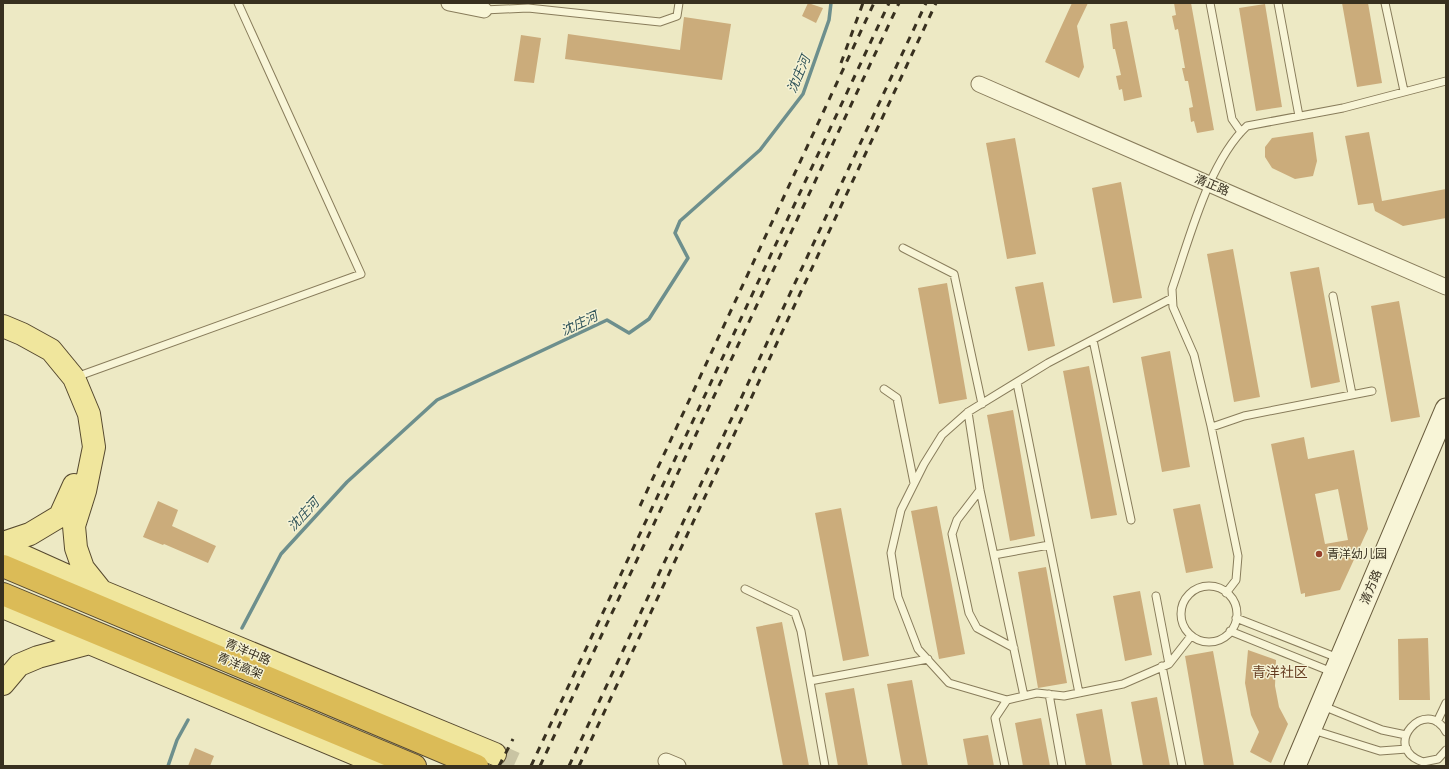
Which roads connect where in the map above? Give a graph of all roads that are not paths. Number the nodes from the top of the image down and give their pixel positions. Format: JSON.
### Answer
{"nodes":[{"id":1,"x":238,"y":3,"type":"edge"},
{"id":2,"x":449,"y":3,"type":"edge"},
{"id":3,"x":679,"y":3,"type":"edge"},
{"id":4,"x":1210,"y":3,"type":"edge"},
{"id":5,"x":1278,"y":3,"type":"edge"},
{"id":6,"x":1385,"y":3,"type":"edge"},
{"id":7,"x":484,"y":10,"type":"joint"},
{"id":8,"x":1446,"y":81,"type":"edge"},
{"id":9,"x":979,"y":84,"type":"dead end"},
{"id":10,"x":1404,"y":92,"type":"junction"},
{"id":11,"x":1299,"y":116,"type":"junction"},
{"id":12,"x":1241,"y":132,"type":"junction"},
{"id":13,"x":1209,"y":184,"type":"junction"},
{"id":14,"x":903,"y":248,"type":"dead end"},
{"id":15,"x":1446,"y":287,"type":"edge"},
{"id":16,"x":1333,"y":296,"type":"dead end"},
{"id":17,"x":1172,"y":298,"type":"junction"},
{"id":18,"x":3,"y":326,"type":"edge"},
{"id":19,"x":3,"y":340,"type":"edge"},
{"id":20,"x":1094,"y":340,"type":"junction"},
{"id":21,"x":74,"y":378,"type":"junction"},
{"id":22,"x":1017,"y":383,"type":"junction"},
{"id":23,"x":884,"y":389,"type":"dead end"},
{"id":24,"x":1372,"y":390,"type":"dead end"},
{"id":25,"x":1352,"y":394,"type":"junction"},
{"id":26,"x":982,"y":404,"type":"junction"},
{"id":27,"x":1446,"y":409,"type":"edge"},
{"id":28,"x":968,"y":412,"type":"junction"},
{"id":29,"x":1212,"y":428,"type":"junction"},
{"id":30,"x":914,"y":483,"type":"junction"},
{"id":31,"x":980,"y":490,"type":"junction"},
{"id":32,"x":1131,"y":520,"type":"dead end"},
{"id":33,"x":3,"y":543,"type":"edge"},
{"id":34,"x":1049,"y":545,"type":"junction"},
{"id":35,"x":3,"y":547,"type":"edge"},
{"id":36,"x":994,"y":555,"type":"junction"},
{"id":37,"x":3,"y":566,"type":"edge"},
{"id":38,"x":745,"y":590,"type":"dead end"},
{"id":39,"x":101,"y":591,"type":"junction"},
{"id":40,"x":1226,"y":593,"type":"junction"},
{"id":41,"x":3,"y":594,"type":"edge"},
{"id":42,"x":1156,"y":596,"type":"dead end"},
{"id":43,"x":3,"y":607,"type":"edge"},
{"id":44,"x":1236,"y":618,"type":"junction"},
{"id":45,"x":1230,"y":631,"type":"junction"},
{"id":46,"x":1191,"y":636,"type":"junction"},
{"id":47,"x":90,"y":643,"type":"junction"},
{"id":48,"x":1014,"y":648,"type":"junction"},
{"id":49,"x":928,"y":659,"type":"junction"},
{"id":50,"x":1166,"y":665,"type":"junction"},
{"id":51,"x":1337,"y":666,"type":"junction"},
{"id":52,"x":810,"y":681,"type":"junction"},
{"id":53,"x":3,"y":684,"type":"edge"},
{"id":54,"x":1079,"y":693,"type":"junction"},
{"id":55,"x":1049,"y":694,"type":"junction"},
{"id":56,"x":1024,"y":696,"type":"junction"},
{"id":57,"x":1007,"y":700,"type":"junction"},
{"id":58,"x":1446,"y":703,"type":"edge"},
{"id":59,"x":1321,"y":705,"type":"junction"},
{"id":60,"x":1436,"y":722,"type":"junction"},
{"id":61,"x":1310,"y":730,"type":"junction"},
{"id":62,"x":1446,"y":732,"type":"edge"},
{"id":63,"x":1406,"y":735,"type":"junction"},
{"id":64,"x":1406,"y":749,"type":"junction"},
{"id":65,"x":1446,"y":750,"type":"edge"},
{"id":66,"x":486,"y":760,"type":"edge"},
{"id":67,"x":1423,"y":764,"type":"edge"},
{"id":68,"x":384,"y":766,"type":"edge"},
{"id":69,"x":415,"y":766,"type":"edge"},
{"id":70,"x":825,"y":766,"type":"edge"},
{"id":71,"x":1005,"y":766,"type":"edge"},
{"id":72,"x":1062,"y":766,"type":"edge"},
{"id":73,"x":1182,"y":766,"type":"edge"},
{"id":74,"x":1295,"y":766,"type":"edge"}],
"edges":[{"from":1,"to":21,"type":"lane"},
{"from":2,"to":7,"type":"street"},
{"from":3,"to":7,"type":"lane"},
{"from":4,"to":12,"type":"lane"},
{"from":5,"to":11,"type":"lane"},
{"from":6,"to":10,"type":"lane"},
{"from":8,"to":10,"type":"lane"},
{"from":9,"to":13,"type":"street","name":"清正路"},
{"from":10,"to":11,"type":"lane"},
{"from":11,"to":12,"type":"lane"},
{"from":12,"to":13,"type":"lane"},
{"from":13,"to":15,"type":"street","name":"清正路"},
{"from":13,"to":17,"type":"lane"},
{"from":14,"to":26,"type":"lane"},
{"from":16,"to":25,"type":"lane"},
{"from":17,"to":20,"type":"lane"},
{"from":17,"to":29,"type":"lane"},
{"from":18,"to":21,"type":"main road"},
{"from":19,"to":33,"type":"main road"},
{"from":20,"to":22,"type":"lane"},
{"from":20,"to":32,"type":"lane"},
{"from":21,"to":39,"type":"main road"},
{"from":22,"to":26,"type":"lane"},
{"from":22,"to":34,"type":"lane"},
{"from":23,"to":30,"type":"lane"},
{"from":24,"to":25,"type":"lane"},
{"from":25,"to":29,"type":"lane"},
{"from":26,"to":28,"type":"lane"},
{"from":27,"to":51,"type":"street","name":"清方路"},
{"from":28,"to":30,"type":"lane"},
{"from":28,"to":31,"type":"lane"},
{"from":29,"to":40,"type":"lane"},
{"from":30,"to":49,"type":"lane"},
{"from":31,"to":36,"type":"lane"},
{"from":31,"to":48,"type":"lane"},
{"from":34,"to":36,"type":"lane"},
{"from":34,"to":54,"type":"lane"},
{"from":35,"to":39,"type":"main road","name":"青洋中路"},
{"from":36,"to":48,"type":"lane"},
{"from":37,"to":66,"type":"highway","name":"青洋高架"},
{"from":38,"to":52,"type":"lane"},
{"from":39,"to":66,"type":"main road","name":"青洋中路"},
{"from":40,"to":44,"type":"lane"},
{"from":40,"to":46,"type":"lane"},
{"from":41,"to":69,"type":"highway","name":"青洋高架"},
{"from":42,"to":50,"type":"lane"},
{"from":43,"to":47,"type":"main road"},
{"from":44,"to":45,"type":"lane"},
{"from":44,"to":51,"type":"lane"},
{"from":45,"to":46,"type":"lane"},
{"from":45,"to":51,"type":"lane"},
{"from":46,"to":50,"type":"lane"},
{"from":47,"to":53,"type":"main road"},
{"from":47,"to":68,"type":"main road"},
{"from":48,"to":56,"type":"lane"},
{"from":49,"to":52,"type":"lane"},
{"from":49,"to":57,"type":"lane"},
{"from":50,"to":54,"type":"lane"},
{"from":50,"to":73,"type":"lane"},
{"from":51,"to":59,"type":"street","name":"清方路"},
{"from":52,"to":70,"type":"lane"},
{"from":54,"to":55,"type":"lane"},
{"from":55,"to":56,"type":"lane"},
{"from":55,"to":72,"type":"lane"},
{"from":56,"to":57,"type":"lane"},
{"from":57,"to":71,"type":"lane"},
{"from":58,"to":60,"type":"lane"},
{"from":59,"to":61,"type":"street","name":"清方路"},
{"from":59,"to":63,"type":"lane"},
{"from":60,"to":62,"type":"lane"},
{"from":60,"to":63,"type":"lane"},
{"from":61,"to":64,"type":"lane"},
{"from":61,"to":74,"type":"street","name":"清方路"},
{"from":63,"to":64,"type":"lane"},
{"from":64,"to":67,"type":"lane"},
{"from":65,"to":67,"type":"lane"}]}
